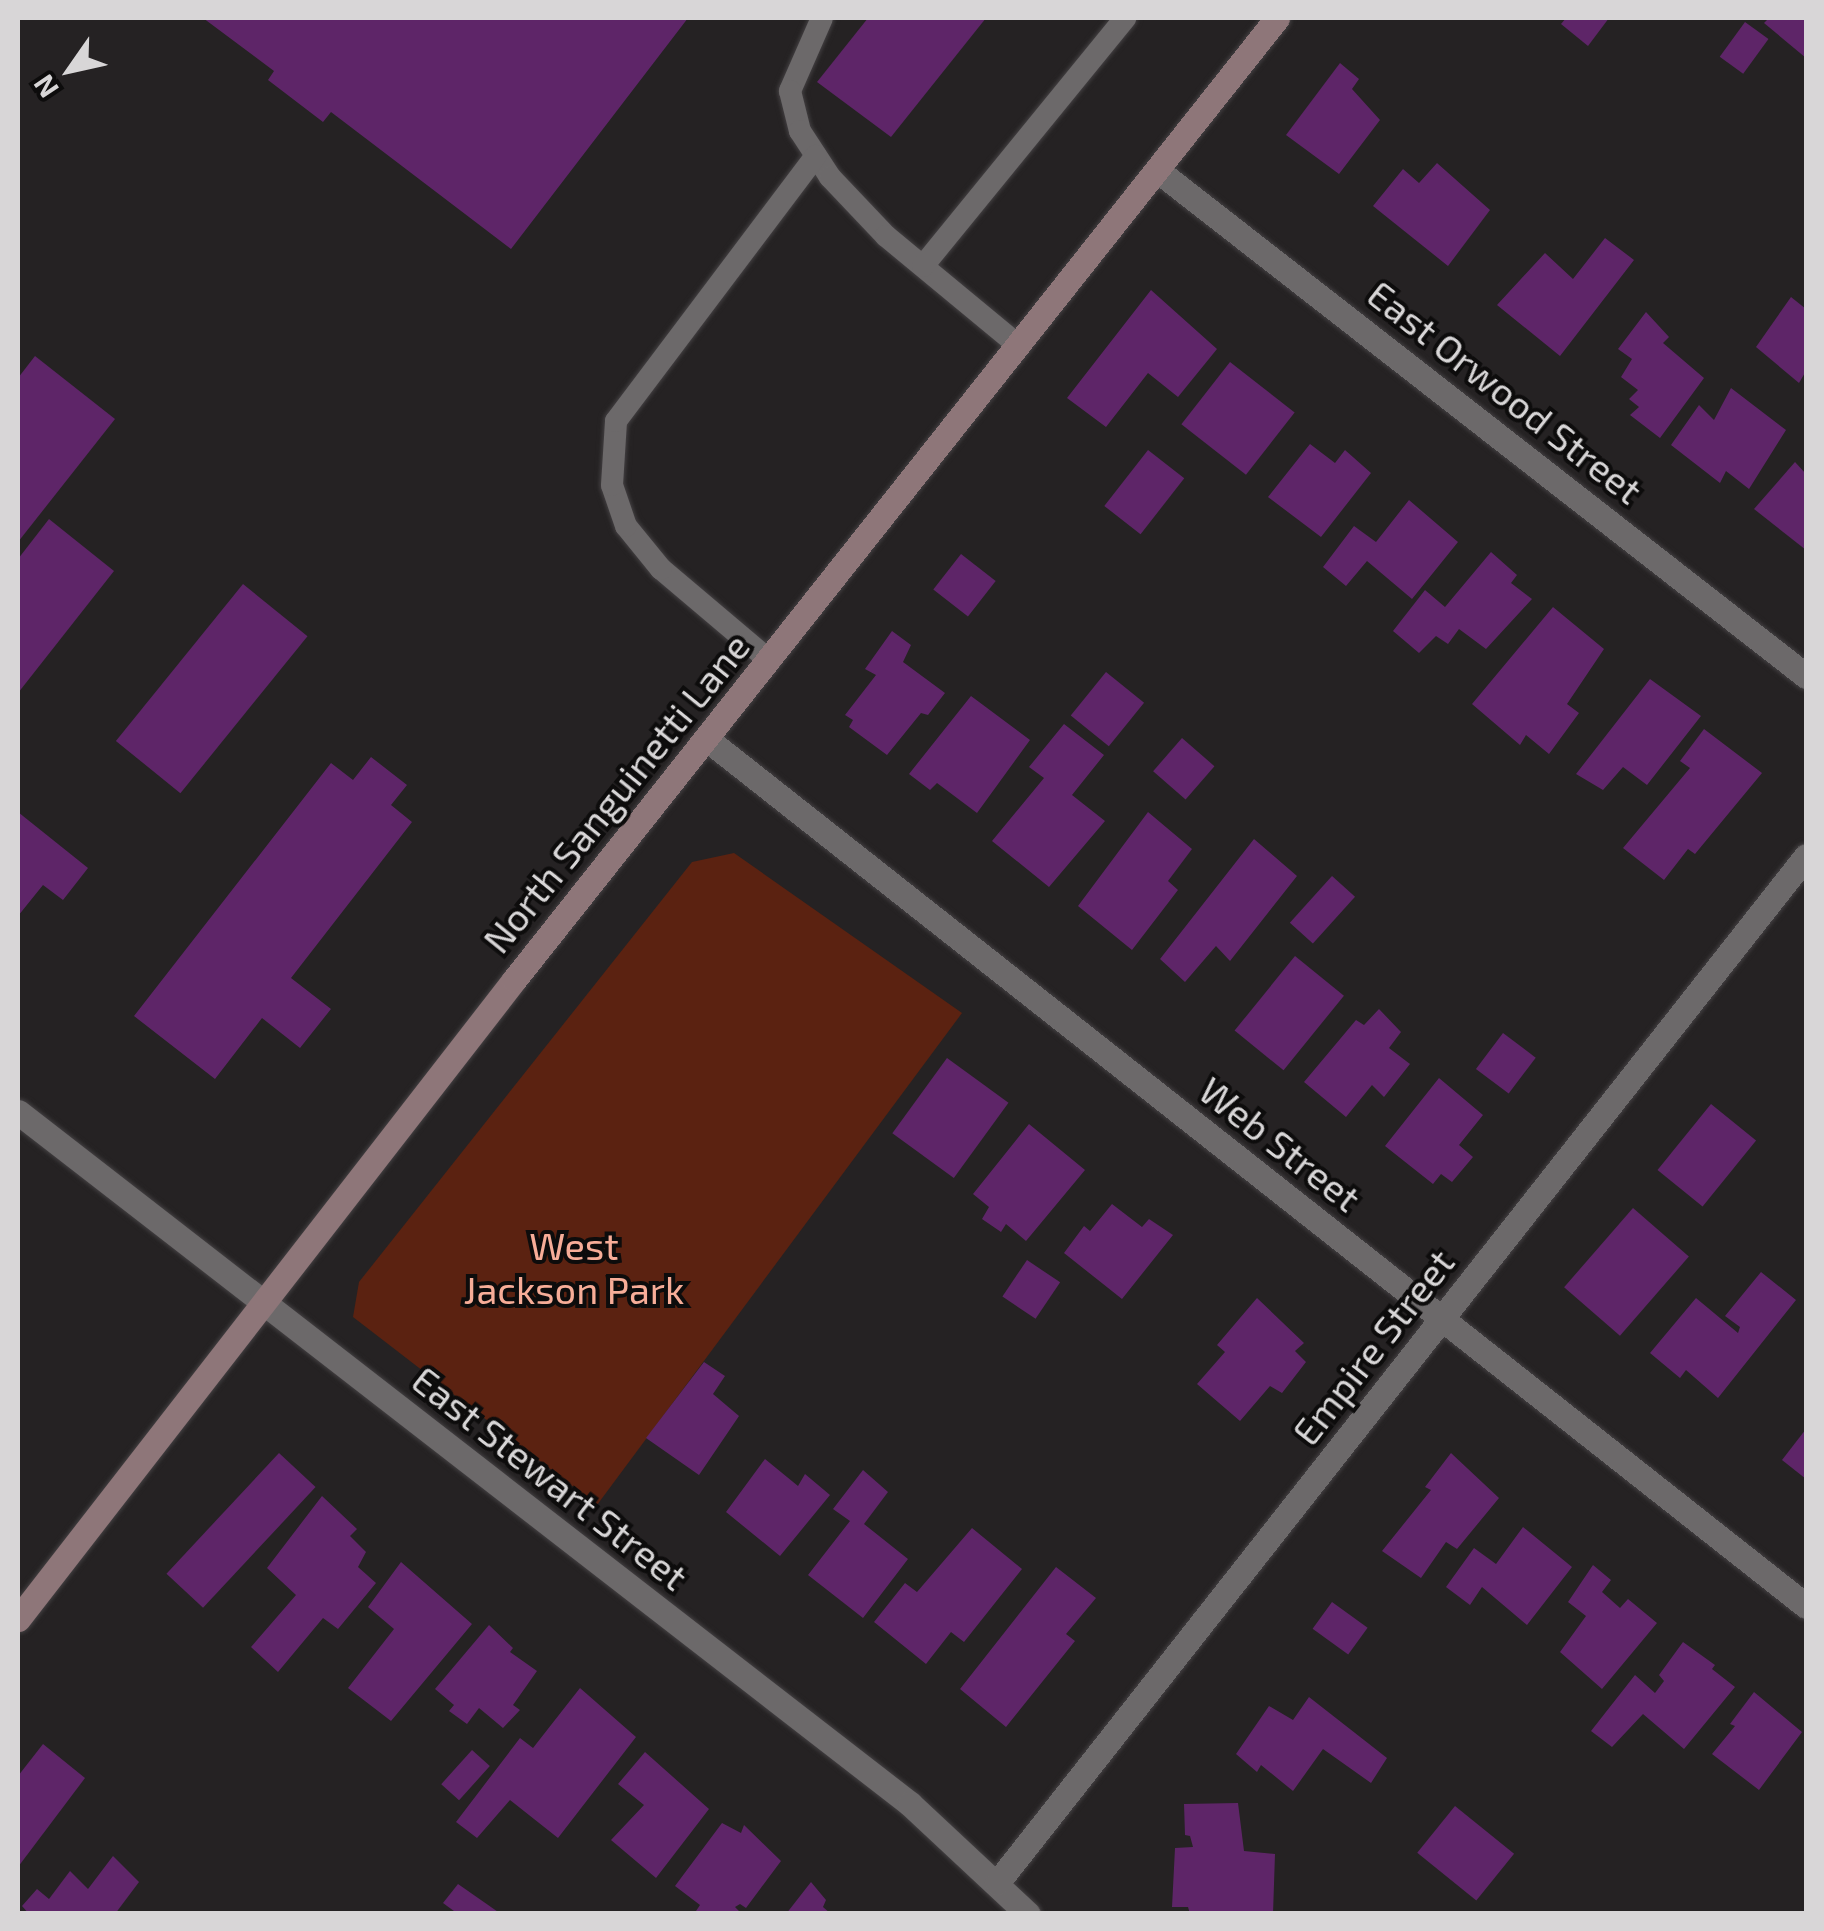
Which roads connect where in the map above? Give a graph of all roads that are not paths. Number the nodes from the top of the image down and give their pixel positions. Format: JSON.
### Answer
{"nodes":[{"id":1,"x":822,"y":18,"type":"edge"},
{"id":2,"x":1125,"y":18,"type":"edge"},
{"id":3,"x":1277,"y":18,"type":"edge"},
{"id":4,"x":816,"y":156,"type":"junction"},
{"id":5,"x":1157,"y":170,"type":"junction"},
{"id":6,"x":923,"y":266,"type":"junction"},
{"id":7,"x":1019,"y":346,"type":"junction"},
{"id":8,"x":770,"y":660,"type":"junction"},
{"id":9,"x":1806,"y":676,"type":"edge"},
{"id":10,"x":708,"y":740,"type":"junction"},
{"id":11,"x":1806,"y":856,"type":"edge"},
{"id":12,"x":18,"y":1112,"type":"edge"},
{"id":13,"x":264,"y":1306,"type":"junction"},
{"id":14,"x":1443,"y":1320,"type":"junction"},
{"id":15,"x":1806,"y":1606,"type":"edge"},
{"id":16,"x":18,"y":1619,"type":"edge"},
{"id":17,"x":997,"y":1884,"type":"junction"},
{"id":18,"x":1028,"y":1914,"type":"edge"}],
"edges":[{"from":1,"to":4,"type":"lane"},
{"from":2,"to":6,"type":"lane"},
{"from":3,"to":5,"type":"street","name":"North Sanguinetti Lane"},
{"from":4,"to":6,"type":"lane"},
{"from":4,"to":8,"type":"lane"},
{"from":5,"to":7,"type":"street","name":"North Sanguinetti Lane"},
{"from":5,"to":9,"type":"street","name":"East Orwood Street"},
{"from":6,"to":7,"type":"lane"},
{"from":7,"to":8,"type":"street","name":"North Sanguinetti Lane"},
{"from":8,"to":10,"type":"street","name":"North Sanguinetti Lane"},
{"from":10,"to":13,"type":"street","name":"North Sanguinetti Lane"},
{"from":10,"to":14,"type":"street","name":"Web Street"},
{"from":11,"to":14,"type":"street","name":"Empire Street"},
{"from":12,"to":13,"type":"street","name":"East Stewart Street"},
{"from":13,"to":16,"type":"street","name":"North Sanguinetti Lane"},
{"from":13,"to":17,"type":"street","name":"East Stewart Street"},
{"from":14,"to":15,"type":"street","name":"Web Street"},
{"from":14,"to":17,"type":"street","name":"Empire Street"},
{"from":17,"to":18,"type":"street","name":"East Stewart Street"}]}
